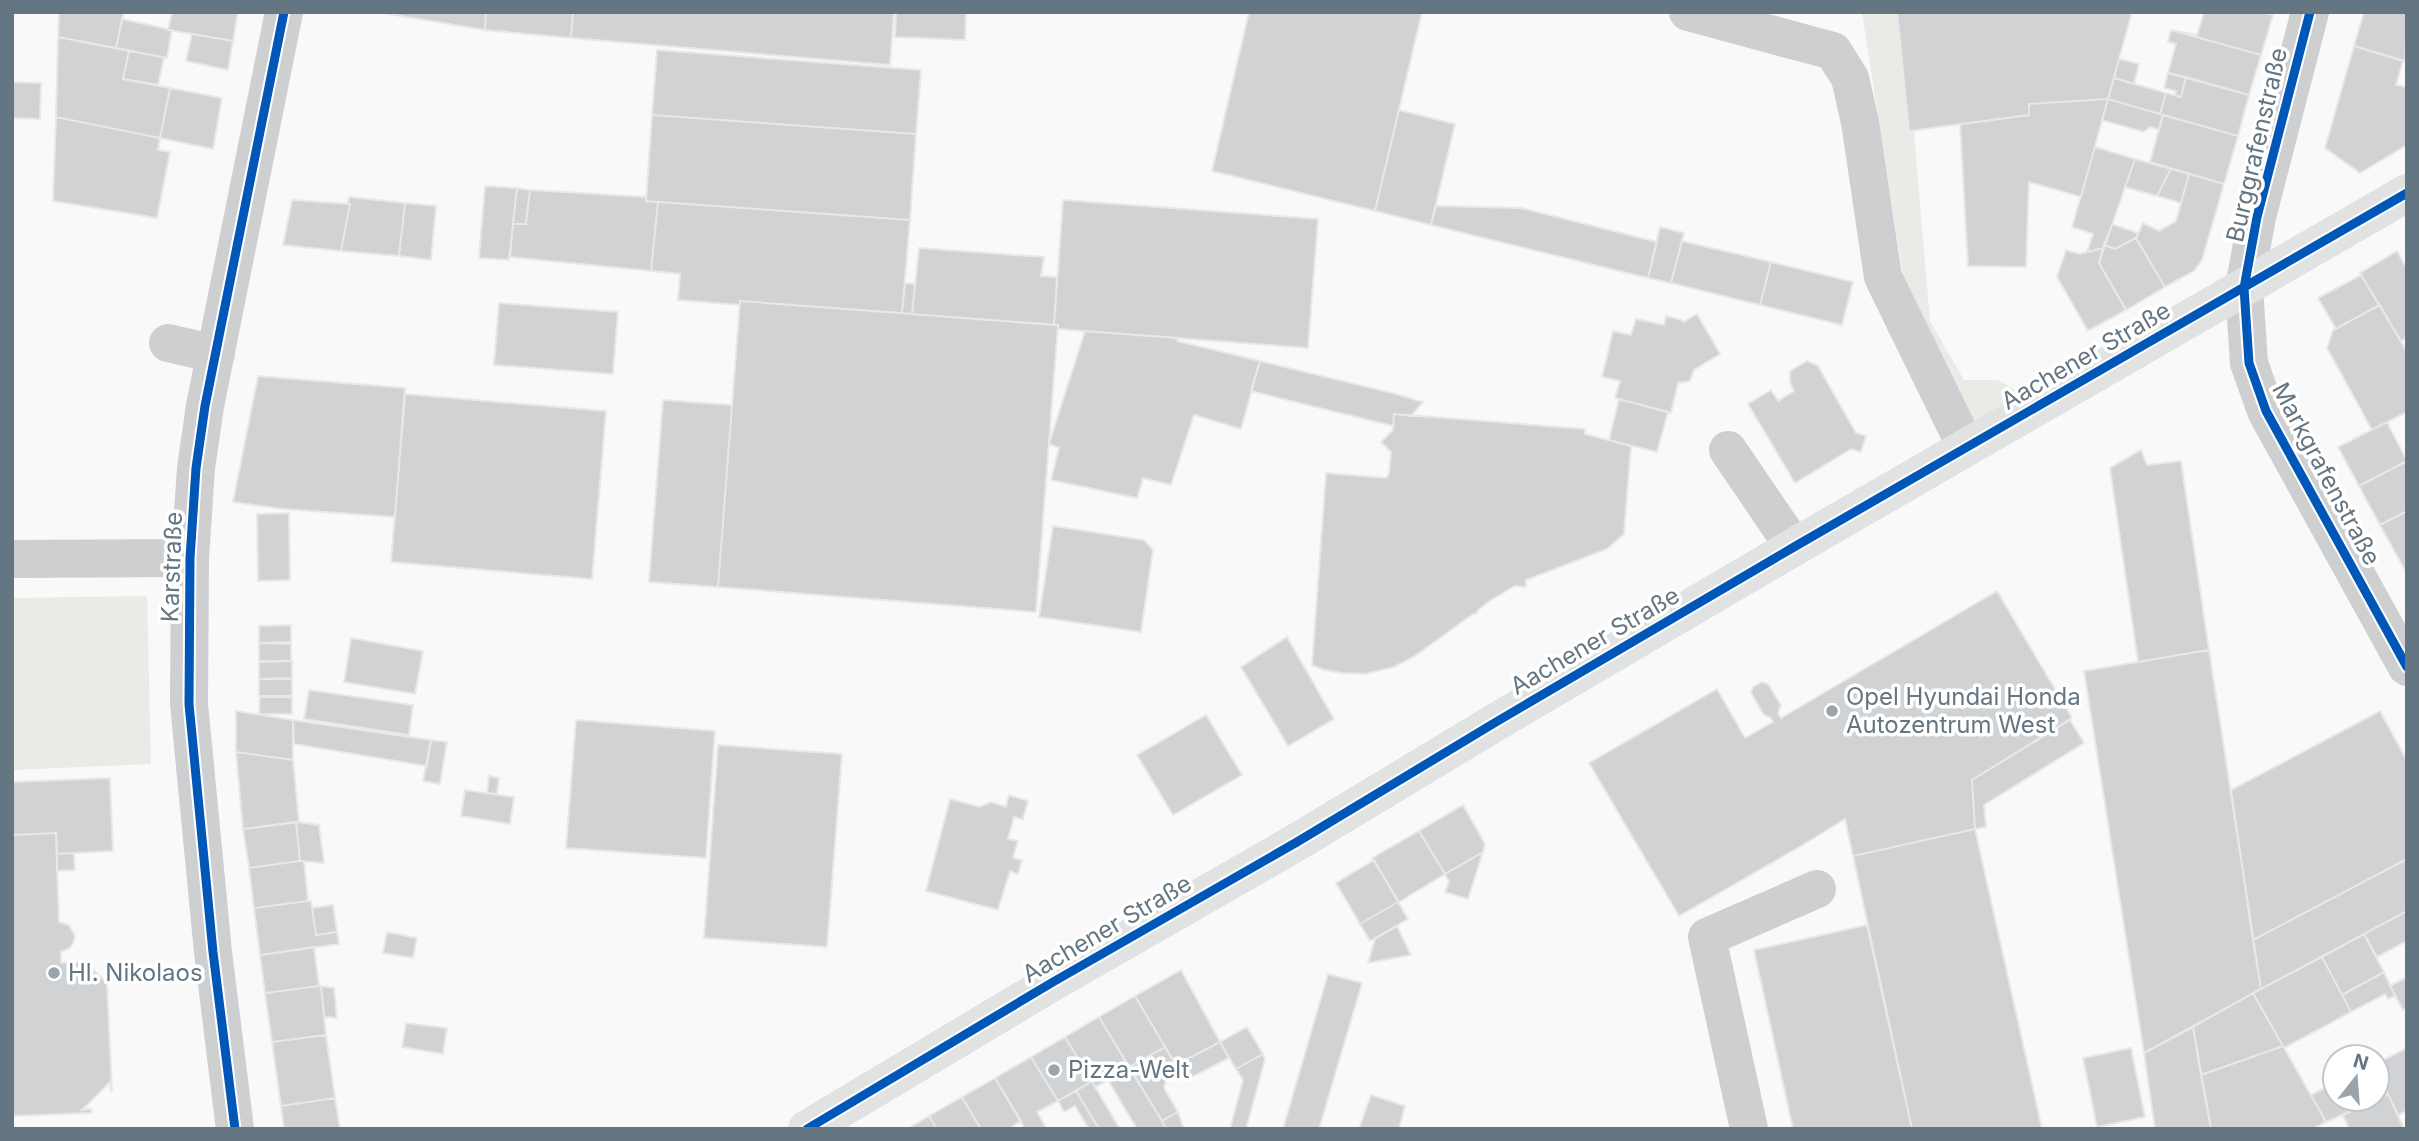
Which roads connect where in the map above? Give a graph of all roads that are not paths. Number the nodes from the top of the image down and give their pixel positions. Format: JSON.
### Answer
{"nodes":[{"id":1,"x":284,"y":12,"type":"edge"},
{"id":2,"x":1688,"y":12,"type":"edge"},
{"id":3,"x":2310,"y":12,"type":"edge"},
{"id":4,"x":2407,"y":193,"type":"edge"},
{"id":5,"x":2244,"y":288,"type":"junction"},
{"id":6,"x":168,"y":343,"type":"dead end"},
{"id":7,"x":216,"y":354,"type":"junction"},
{"id":8,"x":1966,"y":447,"type":"junction"},
{"id":9,"x":1728,"y":450,"type":"dead end"},
{"id":10,"x":1794,"y":547,"type":"junction"},
{"id":11,"x":190,"y":558,"type":"junction"},
{"id":12,"x":12,"y":559,"type":"edge"},
{"id":13,"x":2407,"y":667,"type":"edge"},
{"id":14,"x":1816,"y":890,"type":"dead end"},
{"id":15,"x":235,"y":1129,"type":"edge"},
{"id":16,"x":807,"y":1129,"type":"edge"},
{"id":17,"x":1749,"y":1129,"type":"edge"}],
"edges":[{"from":1,"to":7,"type":"street","name":"Karstraße"},
{"from":2,"to":8,"type":"street"},
{"from":3,"to":5,"type":"street","name":"Burggrafenstraße"},
{"from":4,"to":5,"type":"main road","name":"Aachener Straße"},
{"from":5,"to":8,"type":"main road","name":"Aachener Straße"},
{"from":5,"to":13,"type":"street","name":"Markgrafenstraße"},
{"from":6,"to":7,"type":"street"},
{"from":7,"to":11,"type":"street","name":"Karstraße"},
{"from":8,"to":10,"type":"main road","name":"Aachener Straße"},
{"from":9,"to":10,"type":"street"},
{"from":10,"to":16,"type":"main road","name":"Aachener Straße"},
{"from":11,"to":12,"type":"street","name":"Karstraße"},
{"from":11,"to":15,"type":"street","name":"Karstraße"},
{"from":14,"to":17,"type":"street"}]}
